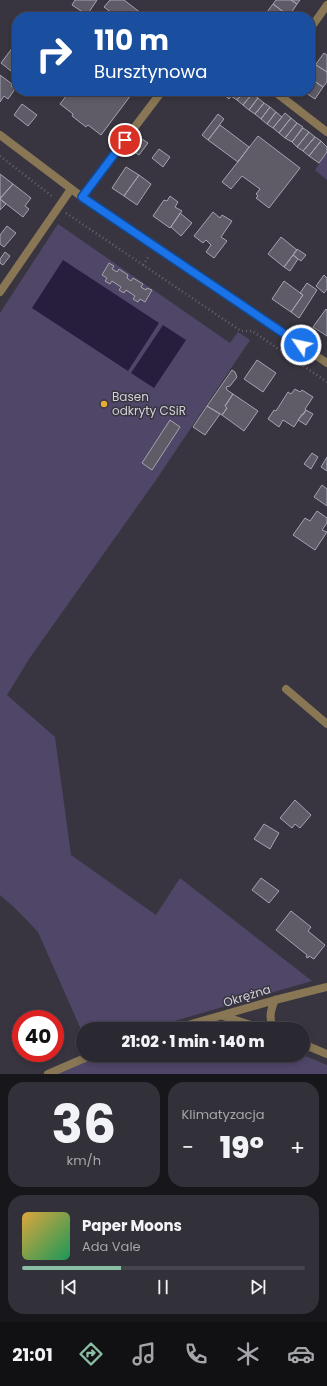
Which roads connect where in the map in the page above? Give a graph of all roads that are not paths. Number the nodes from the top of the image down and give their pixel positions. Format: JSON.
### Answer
{"nodes":[{"id":1,"x":327,"y":5,"type":"edge"},
{"id":2,"x":315,"y":21,"type":"edge"},
{"id":3,"x":158,"y":96,"type":"edge"},
{"id":4,"x":280,"y":96,"type":"edge"},
{"id":5,"x":327,"y":132,"type":"edge"},
{"id":6,"x":0,"y":135,"type":"edge"},
{"id":7,"x":71,"y":189,"type":"junction"},
{"id":8,"x":82,"y":197,"type":"junction"},
{"id":9,"x":0,"y":292,"type":"edge"},
{"id":10,"x":327,"y":363,"type":"edge"},
{"id":11,"x":286,"y":689,"type":"dead end"},
{"id":12,"x":327,"y":724,"type":"edge"},
{"id":13,"x":327,"y":987,"type":"edge"},
{"id":14,"x":275,"y":1000,"type":"junction"},
{"id":15,"x":223,"y":1016,"type":"junction"},
{"id":16,"x":200,"y":1022,"type":"edge"},
{"id":17,"x":241,"y":1022,"type":"edge"},
{"id":18,"x":270,"y":1022,"type":"edge"},
{"id":19,"x":310,"y":1047,"type":"edge"},
{"id":20,"x":327,"y":1054,"type":"edge"},
{"id":21,"x":76,"y":1062,"type":"edge"},
{"id":22,"x":48,"y":1074,"type":"edge"}],
"edges":[{"from":1,"to":2,"type":"street"},
{"from":3,"to":8,"type":"street"},
{"from":4,"to":5,"type":"street"},
{"from":6,"to":7,"type":"street"},
{"from":7,"to":8,"type":"street"},
{"from":7,"to":9,"type":"street"},
{"from":8,"to":10,"type":"street"},
{"from":11,"to":12,"type":"street"},
{"from":13,"to":14,"type":"street","name":"Okrężna"},
{"from":14,"to":15,"type":"street","name":"Okrężna"},
{"from":14,"to":18,"type":"street"},
{"from":15,"to":16,"type":"street","name":"Okrężna"},
{"from":15,"to":17,"type":"street"},
{"from":19,"to":20,"type":"street"},
{"from":21,"to":22,"type":"street"}]}
